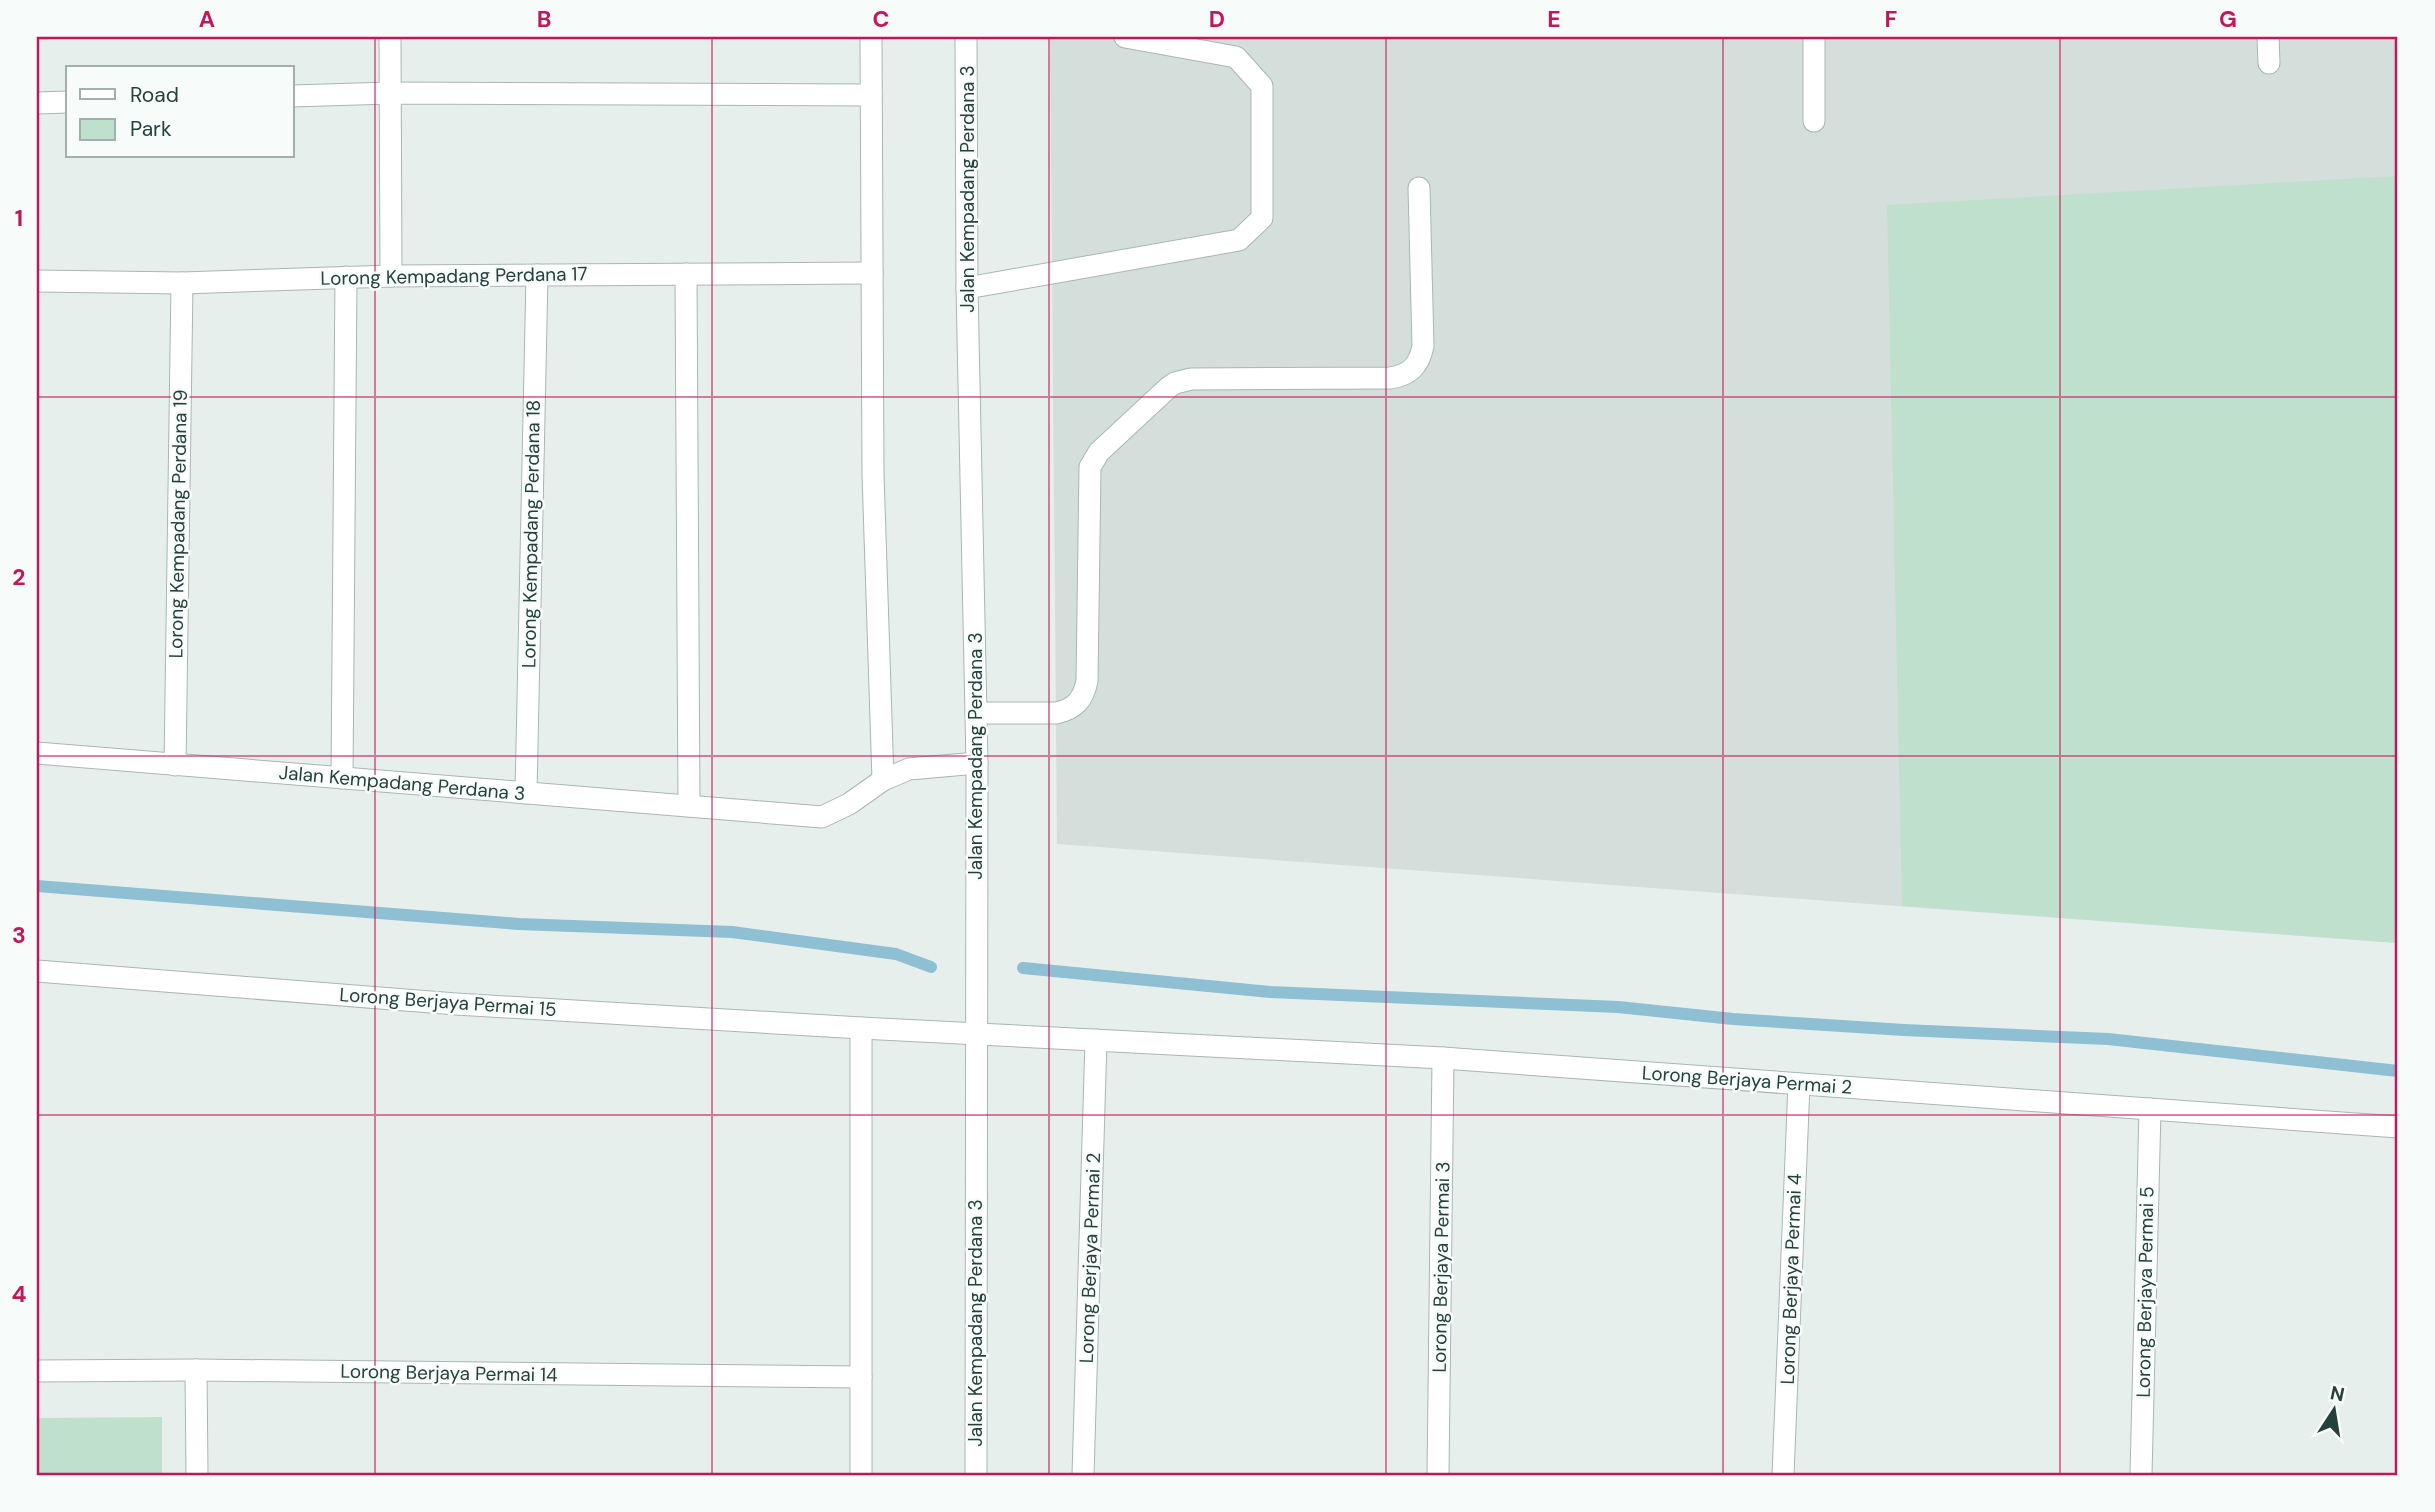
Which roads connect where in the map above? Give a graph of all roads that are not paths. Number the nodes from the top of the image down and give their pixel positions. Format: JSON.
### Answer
{"nodes":[{"id":1,"x":390,"y":37,"type":"edge"},
{"id":2,"x":871,"y":37,"type":"edge"},
{"id":3,"x":966,"y":37,"type":"edge"},
{"id":4,"x":1125,"y":37,"type":"edge"},
{"id":5,"x":1814,"y":37,"type":"edge"},
{"id":6,"x":2268,"y":37,"type":"edge"},
{"id":7,"x":2269,"y":63,"type":"dead end"},
{"id":8,"x":390,"y":93,"type":"junction"},
{"id":9,"x":871,"y":95,"type":"junction"},
{"id":10,"x":294,"y":96,"type":"edge"},
{"id":11,"x":66,"y":102,"type":"edge"},
{"id":12,"x":37,"y":103,"type":"edge"},
{"id":13,"x":1814,"y":121,"type":"dead end"},
{"id":14,"x":1419,"y":188,"type":"dead end"},
{"id":15,"x":872,"y":273,"type":"junction"},
{"id":16,"x":686,"y":274,"type":"junction"},
{"id":17,"x":537,"y":275,"type":"junction"},
{"id":18,"x":391,"y":276,"type":"junction"},
{"id":19,"x":346,"y":277,"type":"junction"},
{"id":20,"x":37,"y":281,"type":"edge"},
{"id":21,"x":182,"y":283,"type":"junction"},
{"id":22,"x":967,"y":288,"type":"junction"},
{"id":23,"x":976,"y":713,"type":"junction"},
{"id":24,"x":37,"y":753,"type":"edge"},
{"id":25,"x":977,"y":762,"type":"junction"},
{"id":26,"x":175,"y":765,"type":"junction"},
{"id":27,"x":342,"y":778,"type":"junction"},
{"id":28,"x":883,"y":780,"type":"junction"},
{"id":29,"x":526,"y":793,"type":"junction"},
{"id":30,"x":688,"y":806,"type":"junction"},
{"id":31,"x":37,"y":971,"type":"edge"},
{"id":32,"x":860,"y":1028,"type":"junction"},
{"id":33,"x":975,"y":1033,"type":"junction"},
{"id":34,"x":1096,"y":1040,"type":"junction"},
{"id":35,"x":1443,"y":1058,"type":"junction"},
{"id":36,"x":1798,"y":1084,"type":"junction"},
{"id":37,"x":2150,"y":1109,"type":"junction"},
{"id":38,"x":2398,"y":1127,"type":"edge"},
{"id":39,"x":196,"y":1370,"type":"junction"},
{"id":40,"x":37,"y":1371,"type":"edge"},
{"id":41,"x":860,"y":1377,"type":"junction"},
{"id":42,"x":197,"y":1475,"type":"edge"},
{"id":43,"x":861,"y":1475,"type":"edge"},
{"id":44,"x":976,"y":1475,"type":"edge"},
{"id":45,"x":1083,"y":1475,"type":"edge"},
{"id":46,"x":1438,"y":1475,"type":"edge"},
{"id":47,"x":1783,"y":1475,"type":"edge"},
{"id":48,"x":2141,"y":1475,"type":"edge"}],
"edges":[{"from":1,"to":8,"type":"street"},
{"from":2,"to":9,"type":"street"},
{"from":3,"to":22,"type":"street","name":"Jalan Kempadang Perdana 3"},
{"from":4,"to":22,"type":"street"},
{"from":5,"to":13,"type":"street"},
{"from":6,"to":7,"type":"street"},
{"from":8,"to":9,"type":"street"},
{"from":8,"to":10,"type":"street"},
{"from":8,"to":18,"type":"street"},
{"from":9,"to":15,"type":"street"},
{"from":11,"to":12,"type":"street"},
{"from":14,"to":23,"type":"street"},
{"from":15,"to":16,"type":"street","name":"Lorong Kempadang Perdana 17"},
{"from":15,"to":28,"type":"street"},
{"from":16,"to":17,"type":"street","name":"Lorong Kempadang Perdana 17"},
{"from":16,"to":30,"type":"street"},
{"from":17,"to":18,"type":"street","name":"Lorong Kempadang Perdana 17"},
{"from":17,"to":29,"type":"street","name":"Lorong Kempadang Perdana 18"},
{"from":18,"to":19,"type":"street","name":"Lorong Kempadang Perdana 17"},
{"from":19,"to":21,"type":"street","name":"Lorong Kempadang Perdana 17"},
{"from":19,"to":27,"type":"street"},
{"from":20,"to":21,"type":"street","name":"Lorong Kempadang Perdana 17"},
{"from":21,"to":26,"type":"street","name":"Lorong Kempadang Perdana 19"},
{"from":22,"to":23,"type":"street","name":"Jalan Kempadang Perdana 3"},
{"from":23,"to":25,"type":"street","name":"Jalan Kempadang Perdana 3"},
{"from":24,"to":26,"type":"street","name":"Jalan Kempadang Perdana 3"},
{"from":25,"to":28,"type":"street","name":"Jalan Kempadang Perdana 3"},
{"from":25,"to":33,"type":"street","name":"Jalan Kempadang Perdana 3"},
{"from":26,"to":27,"type":"street","name":"Jalan Kempadang Perdana 3"},
{"from":27,"to":29,"type":"street","name":"Jalan Kempadang Perdana 3"},
{"from":28,"to":30,"type":"street","name":"Jalan Kempadang Perdana 3"},
{"from":29,"to":30,"type":"street","name":"Jalan Kempadang Perdana 3"},
{"from":31,"to":32,"type":"street","name":"Lorong Berjaya Permai 15"},
{"from":32,"to":33,"type":"street","name":"Lorong Berjaya Permai 15"},
{"from":32,"to":41,"type":"street"},
{"from":33,"to":34,"type":"street","name":"Lorong Berjaya Permai 2"},
{"from":33,"to":44,"type":"street","name":"Jalan Kempadang Perdana 3"},
{"from":34,"to":35,"type":"street","name":"Lorong Berjaya Permai 2"},
{"from":34,"to":45,"type":"street","name":"Lorong Berjaya Permai 2"},
{"from":35,"to":36,"type":"street","name":"Lorong Berjaya Permai 2"},
{"from":35,"to":46,"type":"street","name":"Lorong Berjaya Permai 3"},
{"from":36,"to":37,"type":"street","name":"Lorong Berjaya Permai 2"},
{"from":36,"to":47,"type":"street","name":"Lorong Berjaya Permai 4"},
{"from":37,"to":38,"type":"street","name":"Lorong Berjaya Permai 2"},
{"from":37,"to":48,"type":"street","name":"Lorong Berjaya Permai 5"},
{"from":39,"to":40,"type":"street","name":"Lorong Berjaya Permai 14"},
{"from":39,"to":41,"type":"street","name":"Lorong Berjaya Permai 14"},
{"from":39,"to":42,"type":"street"},
{"from":41,"to":43,"type":"street"}]}
